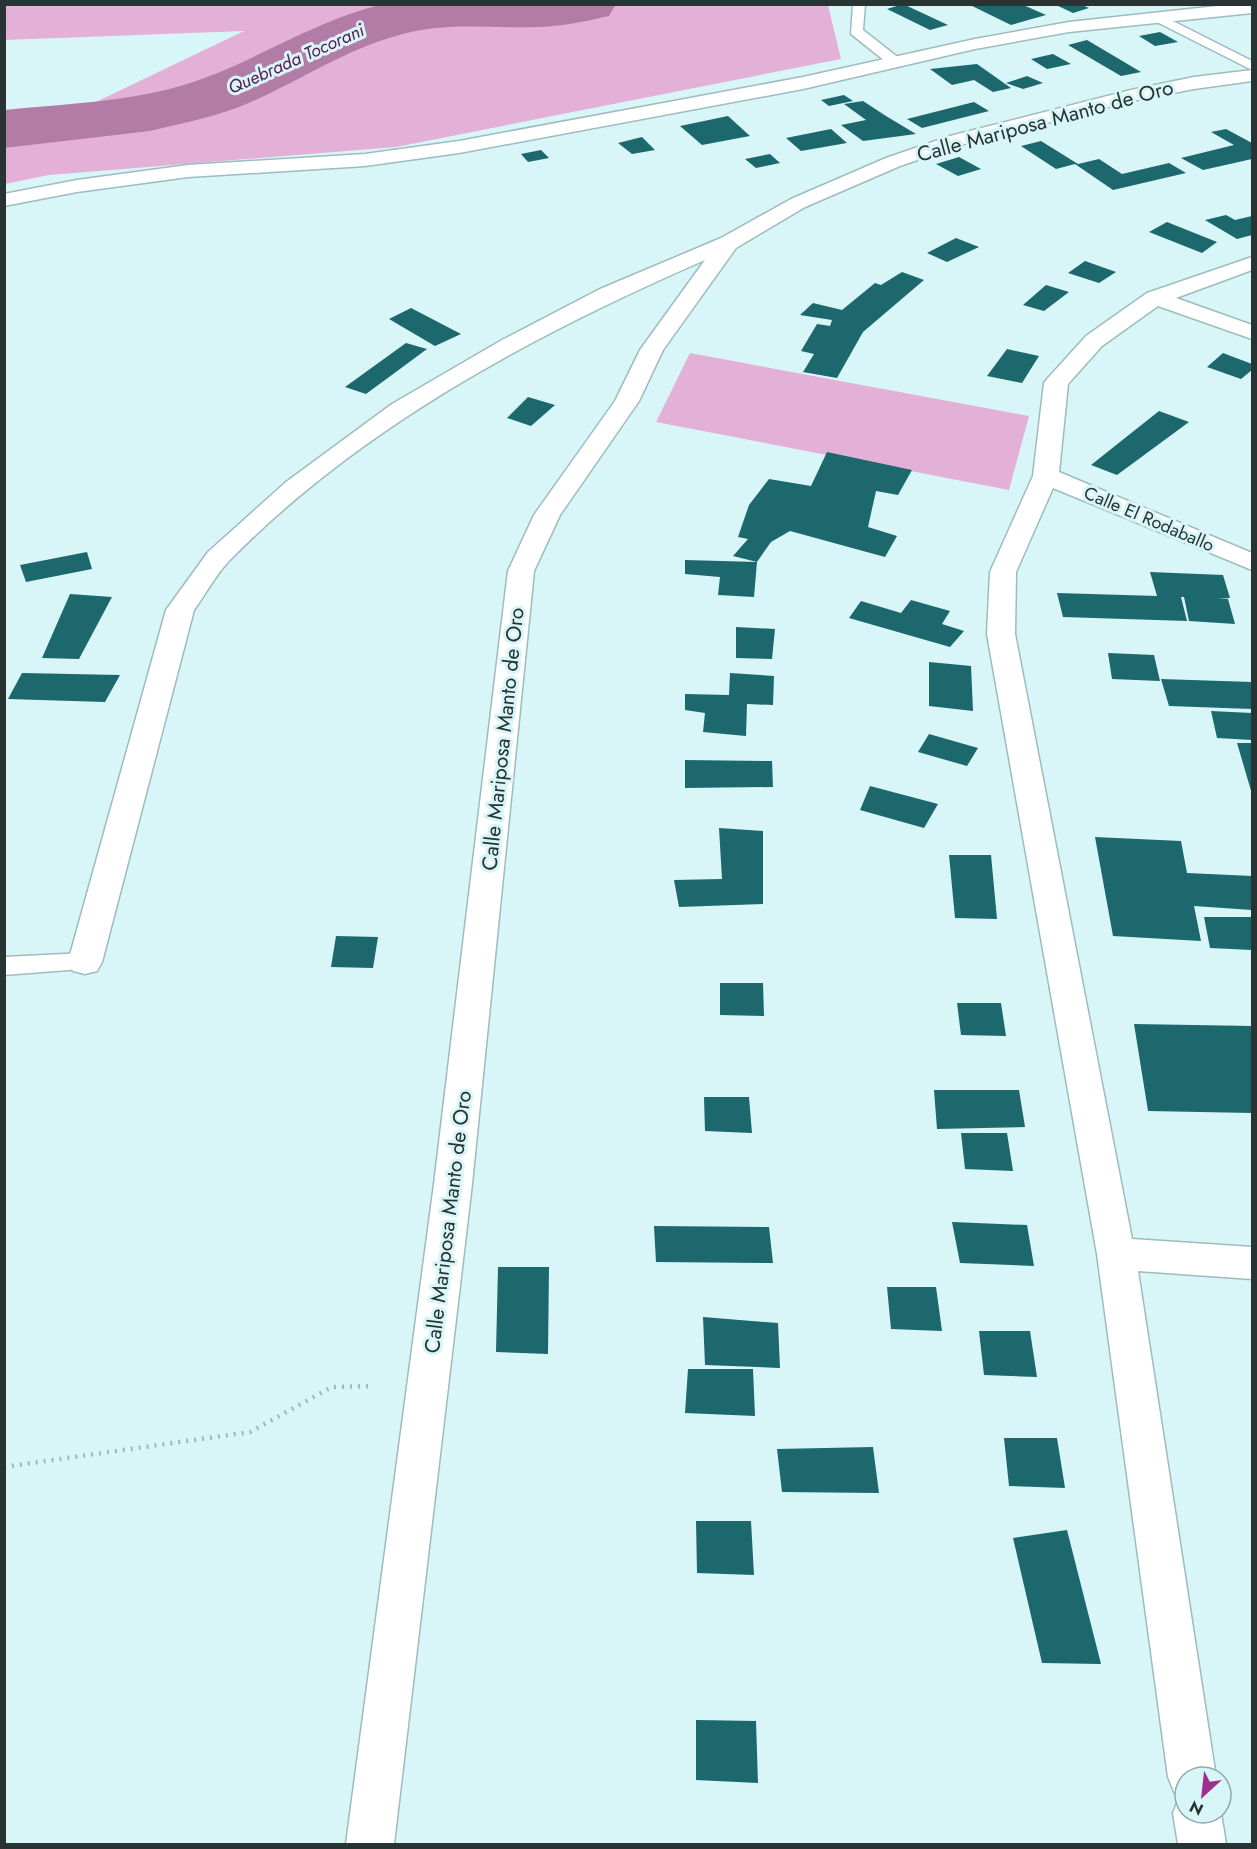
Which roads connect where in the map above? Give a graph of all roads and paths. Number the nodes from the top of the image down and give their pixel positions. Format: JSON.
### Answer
{"nodes":[{"id":1,"x":859,"y":4,"type":"edge"},
{"id":2,"x":1252,"y":8,"type":"edge"},
{"id":3,"x":1157,"y":17,"type":"junction"},
{"id":4,"x":895,"y":62,"type":"junction"},
{"id":5,"x":1252,"y":66,"type":"edge"},
{"id":6,"x":1252,"y":76,"type":"edge"},
{"id":7,"x":4,"y":200,"type":"edge"},
{"id":8,"x":728,"y":243,"type":"junction"},
{"id":9,"x":1252,"y":263,"type":"edge"},
{"id":10,"x":1155,"y":298,"type":"junction"},
{"id":11,"x":1252,"y":332,"type":"edge"},
{"id":12,"x":1046,"y":476,"type":"junction"},
{"id":13,"x":1252,"y":562,"type":"edge"},
{"id":14,"x":85,"y":962,"type":"joint"},
{"id":15,"x":4,"y":966,"type":"edge"},
{"id":16,"x":1116,"y":1254,"type":"junction"},
{"id":17,"x":1252,"y":1263,"type":"edge"},
{"id":18,"x":428,"y":1383,"type":"junction"},
{"id":19,"x":4,"y":1467,"type":"edge"},
{"id":20,"x":1190,"y":1765,"type":"edge"},
{"id":21,"x":1199,"y":1825,"type":"edge"},
{"id":22,"x":370,"y":1845,"type":"edge"},
{"id":23,"x":1202,"y":1845,"type":"edge"}],
"edges":[{"from":1,"to":4,"type":"lane"},
{"from":2,"to":3,"type":"street"},
{"from":3,"to":4,"type":"street"},
{"from":3,"to":5,"type":"lane"},
{"from":4,"to":7,"type":"street"},
{"from":6,"to":8,"type":"street","name":"Calle Mariposa Manto de Oro"},
{"from":8,"to":14,"type":"street"},
{"from":8,"to":18,"type":"street","name":"Calle Mariposa Manto de Oro"},
{"from":9,"to":10,"type":"street"},
{"from":10,"to":11,"type":"street"},
{"from":10,"to":12,"type":"street"},
{"from":12,"to":13,"type":"street","name":"Calle El Rodaballo"},
{"from":12,"to":16,"type":"street"},
{"from":14,"to":15,"type":"lane"},
{"from":16,"to":17,"type":"street"},
{"from":16,"to":20,"type":"street"},
{"from":18,"to":19,"type":"path"},
{"from":18,"to":22,"type":"street","name":"Calle Mariposa Manto de Oro"},
{"from":21,"to":23,"type":"street"}]}
